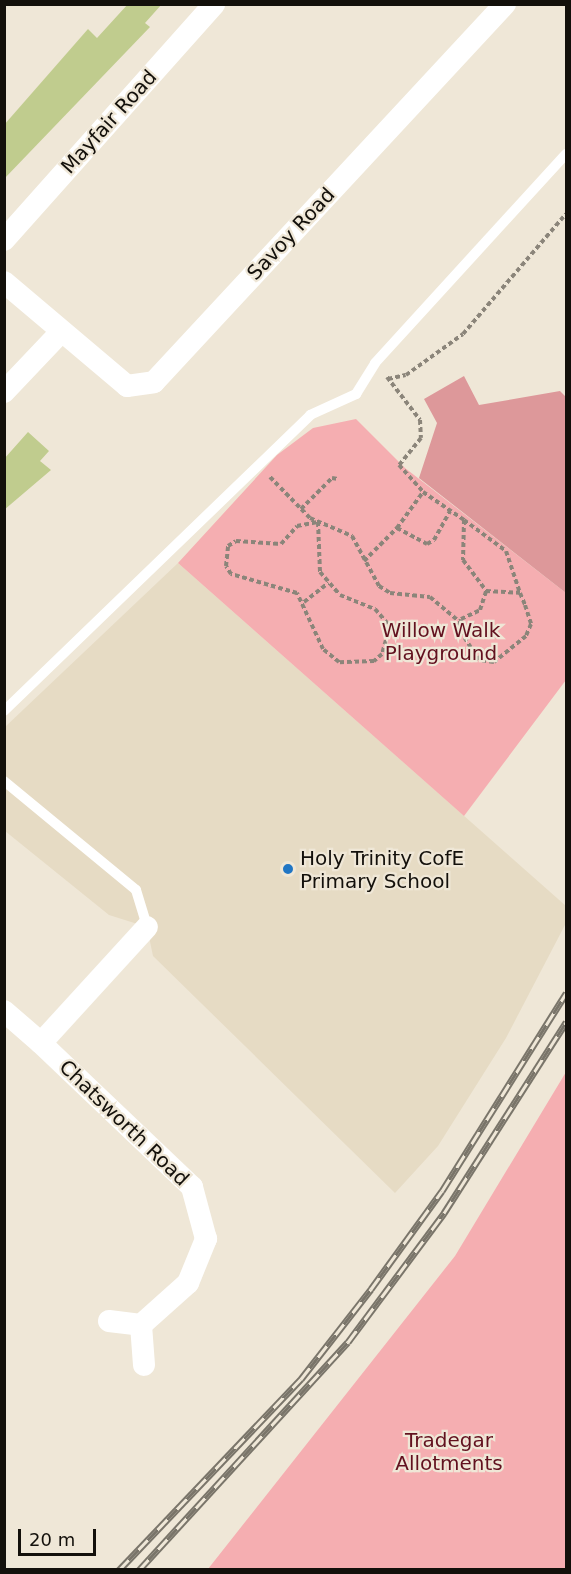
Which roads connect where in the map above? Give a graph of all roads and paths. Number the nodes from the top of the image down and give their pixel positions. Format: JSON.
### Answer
{"nodes":[{"id":1,"x":214,"y":4,"type":"edge"},
{"id":2,"x":505,"y":4,"type":"edge"},
{"id":3,"x":567,"y":154,"type":"edge"},
{"id":4,"x":567,"y":214,"type":"edge"},
{"id":5,"x":4,"y":240,"type":"edge"},
{"id":6,"x":4,"y":282,"type":"edge"},
{"id":7,"x":61,"y":332,"type":"junction"},
{"id":8,"x":375,"y":363,"type":"junction"},
{"id":9,"x":388,"y":379,"type":"junction"},
{"id":10,"x":4,"y":392,"type":"edge"},
{"id":11,"x":258,"y":463,"type":"junction"},
{"id":12,"x":339,"y":479,"type":"dead end"},
{"id":13,"x":423,"y":492,"type":"junction"},
{"id":14,"x":301,"y":510,"type":"junction"},
{"id":15,"x":450,"y":511,"type":"junction"},
{"id":16,"x":464,"y":520,"type":"junction"},
{"id":17,"x":318,"y":522,"type":"junction"},
{"id":18,"x":397,"y":528,"type":"junction"},
{"id":19,"x":364,"y":561,"type":"junction"},
{"id":20,"x":328,"y":583,"type":"junction"},
{"id":21,"x":486,"y":591,"type":"junction"},
{"id":22,"x":520,"y":593,"type":"junction"},
{"id":23,"x":304,"y":602,"type":"junction"},
{"id":24,"x":460,"y":622,"type":"junction"},
{"id":25,"x":4,"y":711,"type":"edge"},
{"id":26,"x":4,"y":781,"type":"edge"},
{"id":27,"x":147,"y":927,"type":"joint"},
{"id":28,"x":4,"y":1011,"type":"edge"},
{"id":29,"x":40,"y":1043,"type":"junction"},
{"id":30,"x":109,"y":1321,"type":"dead end"},
{"id":31,"x":141,"y":1325,"type":"junction"},
{"id":32,"x":144,"y":1365,"type":"dead end"}],
"edges":[{"from":1,"to":5,"type":"street","name":"Mayfair Road"},
{"from":2,"to":7,"type":"street","name":"Savoy Road"},
{"from":3,"to":8,"type":"lane"},
{"from":4,"to":9,"type":"path"},
{"from":6,"to":7,"type":"street"},
{"from":7,"to":10,"type":"street"},
{"from":8,"to":9,"type":"path"},
{"from":8,"to":11,"type":"lane"},
{"from":9,"to":13,"type":"path"},
{"from":11,"to":14,"type":"path"},
{"from":11,"to":25,"type":"lane"},
{"from":12,"to":14,"type":"path"},
{"from":13,"to":15,"type":"path"},
{"from":13,"to":18,"type":"path"},
{"from":14,"to":17,"type":"path"},
{"from":15,"to":16,"type":"path"},
{"from":15,"to":18,"type":"path"},
{"from":16,"to":21,"type":"path"},
{"from":16,"to":22,"type":"path"},
{"from":17,"to":19,"type":"path"},
{"from":17,"to":20,"type":"path"},
{"from":17,"to":23,"type":"path"},
{"from":18,"to":19,"type":"path"},
{"from":19,"to":24,"type":"path"},
{"from":20,"to":23,"type":"path"},
{"from":20,"to":23,"type":"path"},
{"from":21,"to":22,"type":"path"},
{"from":21,"to":24,"type":"path"},
{"from":22,"to":24,"type":"path"},
{"from":26,"to":27,"type":"lane"},
{"from":27,"to":29,"type":"street"},
{"from":28,"to":29,"type":"street","name":"Chatsworth Road"},
{"from":29,"to":31,"type":"street","name":"Chatsworth Road"},
{"from":30,"to":31,"type":"street"},
{"from":31,"to":32,"type":"street"}]}
